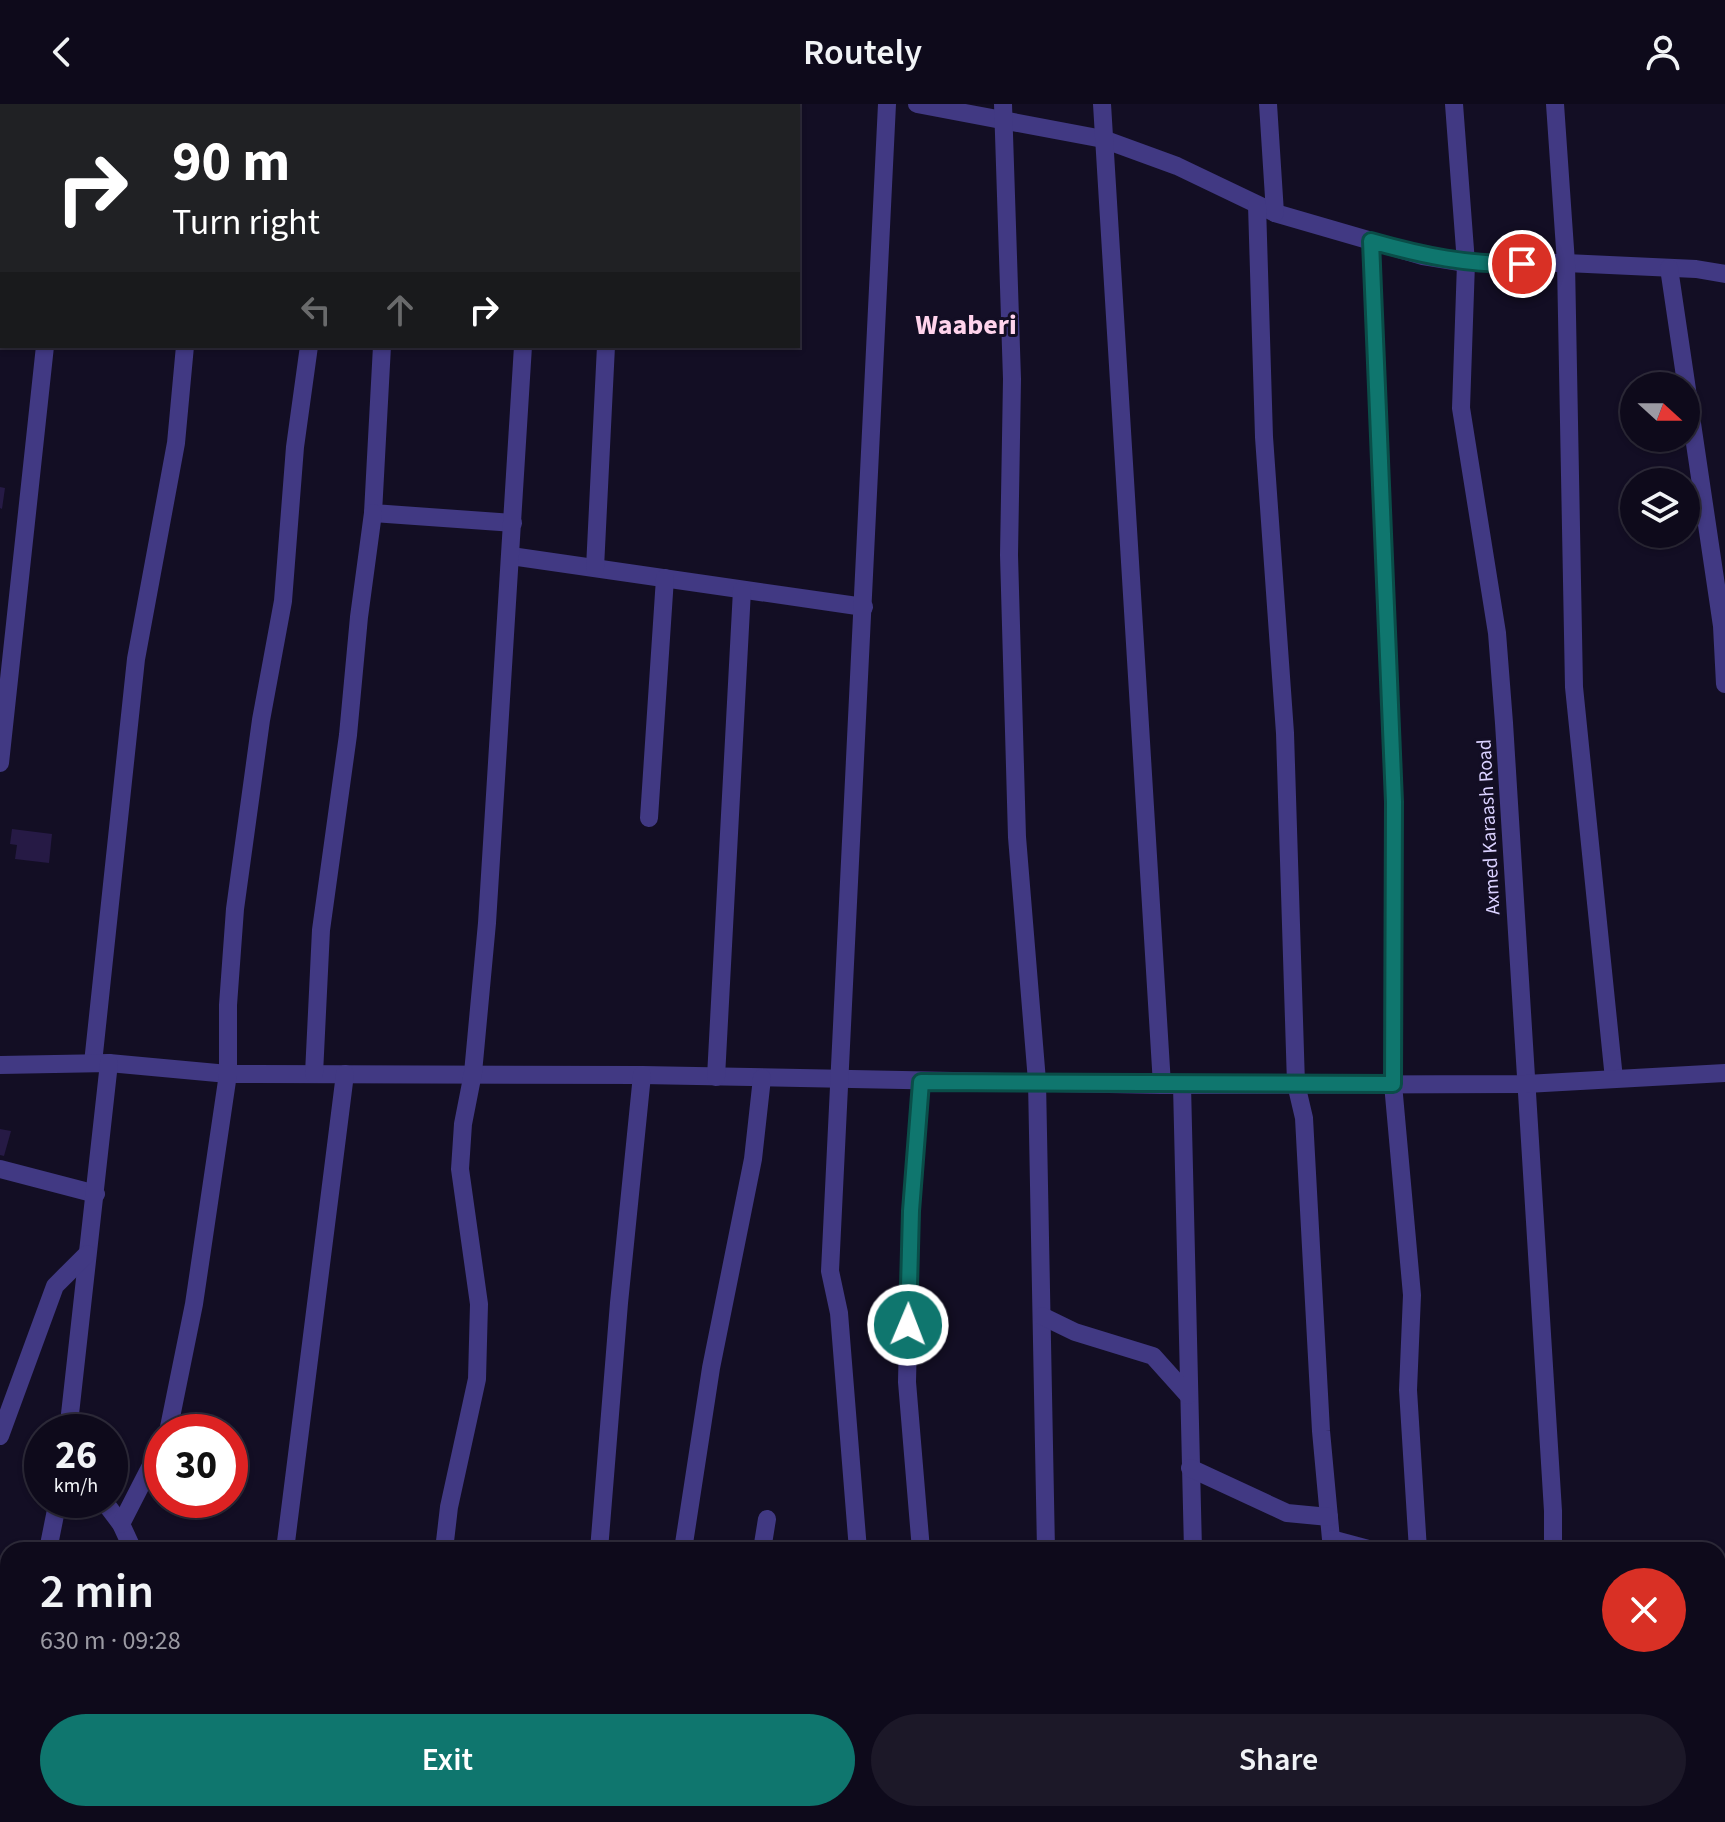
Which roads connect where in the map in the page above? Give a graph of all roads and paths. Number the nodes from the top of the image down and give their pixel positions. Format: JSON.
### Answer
{"nodes":[{"id":1,"x":887,"y":104,"type":"edge"},
{"id":2,"x":917,"y":104,"type":"edge"},
{"id":3,"x":1102,"y":104,"type":"edge"},
{"id":4,"x":1268,"y":104,"type":"edge"},
{"id":5,"x":1454,"y":104,"type":"edge"},
{"id":6,"x":1555,"y":104,"type":"edge"},
{"id":7,"x":1004,"y":112,"type":"edge"},
{"id":8,"x":1103,"y":139,"type":"junction"},
{"id":9,"x":1257,"y":205,"type":"junction"},
{"id":10,"x":1275,"y":213,"type":"junction"},
{"id":11,"x":1371,"y":241,"type":"junction"},
{"id":12,"x":1466,"y":263,"type":"junction"},
{"id":13,"x":1566,"y":263,"type":"junction"},
{"id":14,"x":1669,"y":268,"type":"junction"},
{"id":15,"x":1725,"y":274,"type":"edge"},
{"id":16,"x":45,"y":348,"type":"edge"},
{"id":17,"x":185,"y":348,"type":"edge"},
{"id":18,"x":309,"y":348,"type":"edge"},
{"id":19,"x":382,"y":348,"type":"edge"},
{"id":20,"x":523,"y":348,"type":"edge"},
{"id":21,"x":606,"y":348,"type":"edge"},
{"id":22,"x":373,"y":513,"type":"junction"},
{"id":23,"x":513,"y":523,"type":"junction"},
{"id":24,"x":511,"y":556,"type":"junction"},
{"id":25,"x":595,"y":568,"type":"junction"},
{"id":26,"x":665,"y":578,"type":"junction"},
{"id":27,"x":742,"y":590,"type":"junction"},
{"id":28,"x":864,"y":607,"type":"junction"},
{"id":29,"x":1725,"y":684,"type":"edge"},
{"id":30,"x":0,"y":763,"type":"edge"},
{"id":31,"x":649,"y":818,"type":"dead end"},
{"id":32,"x":101,"y":1063,"type":"junction"},
{"id":33,"x":0,"y":1065,"type":"edge"},
{"id":34,"x":473,"y":1073,"type":"junction"},
{"id":35,"x":1725,"y":1073,"type":"edge"},
{"id":36,"x":228,"y":1074,"type":"junction"},
{"id":37,"x":314,"y":1074,"type":"junction"},
{"id":38,"x":345,"y":1074,"type":"junction"},
{"id":39,"x":642,"y":1075,"type":"junction"},
{"id":40,"x":716,"y":1077,"type":"junction"},
{"id":41,"x":762,"y":1078,"type":"junction"},
{"id":42,"x":838,"y":1078,"type":"junction"},
{"id":43,"x":1614,"y":1079,"type":"junction"},
{"id":44,"x":1037,"y":1081,"type":"junction"},
{"id":45,"x":921,"y":1082,"type":"junction"},
{"id":46,"x":1296,"y":1084,"type":"junction"},
{"id":47,"x":1393,"y":1084,"type":"junction"},
{"id":48,"x":1526,"y":1084,"type":"junction"},
{"id":49,"x":1162,"y":1085,"type":"junction"},
{"id":50,"x":1182,"y":1085,"type":"junction"},
{"id":51,"x":0,"y":1169,"type":"edge"},
{"id":52,"x":96,"y":1194,"type":"junction"},
{"id":53,"x":87,"y":1254,"type":"junction"},
{"id":54,"x":1042,"y":1316,"type":"junction"},
{"id":55,"x":1188,"y":1395,"type":"junction"},
{"id":56,"x":70,"y":1414,"type":"edge"},
{"id":57,"x":172,"y":1414,"type":"edge"},
{"id":58,"x":0,"y":1436,"type":"edge"},
{"id":59,"x":1190,"y":1468,"type":"junction"},
{"id":60,"x":144,"y":1479,"type":"edge"},
{"id":61,"x":1329,"y":1517,"type":"junction"},
{"id":62,"x":54,"y":1518,"type":"edge"},
{"id":63,"x":116,"y":1518,"type":"edge"},
{"id":64,"x":767,"y":1519,"type":"dead end"},
{"id":65,"x":121,"y":1524,"type":"junction"},
{"id":66,"x":50,"y":1542,"type":"edge"},
{"id":67,"x":129,"y":1542,"type":"edge"},
{"id":68,"x":286,"y":1542,"type":"edge"},
{"id":69,"x":445,"y":1542,"type":"edge"},
{"id":70,"x":600,"y":1542,"type":"edge"},
{"id":71,"x":684,"y":1542,"type":"edge"},
{"id":72,"x":763,"y":1542,"type":"edge"},
{"id":73,"x":857,"y":1542,"type":"edge"},
{"id":74,"x":920,"y":1542,"type":"edge"},
{"id":75,"x":1045,"y":1542,"type":"edge"},
{"id":76,"x":1193,"y":1542,"type":"edge"},
{"id":77,"x":1331,"y":1542,"type":"edge"},
{"id":78,"x":1418,"y":1542,"type":"edge"},
{"id":79,"x":1553,"y":1542,"type":"edge"}],
"edges":[{"from":1,"to":28,"type":"street"},
{"from":2,"to":7,"type":"street"},
{"from":3,"to":8,"type":"street"},
{"from":4,"to":10,"type":"street"},
{"from":5,"to":12,"type":"street","name":"Axmed Karaash Road"},
{"from":6,"to":13,"type":"street"},
{"from":7,"to":8,"type":"street"},
{"from":7,"to":44,"type":"street"},
{"from":8,"to":9,"type":"street"},
{"from":8,"to":49,"type":"street"},
{"from":9,"to":10,"type":"street"},
{"from":9,"to":46,"type":"street"},
{"from":10,"to":11,"type":"street"},
{"from":11,"to":12,"type":"street"},
{"from":11,"to":47,"type":"street"},
{"from":12,"to":13,"type":"street"},
{"from":12,"to":48,"type":"street","name":"Axmed Karaash Road"},
{"from":13,"to":14,"type":"street"},
{"from":13,"to":43,"type":"street"},
{"from":14,"to":15,"type":"street"},
{"from":14,"to":29,"type":"street"},
{"from":16,"to":30,"type":"street"},
{"from":17,"to":32,"type":"street"},
{"from":18,"to":36,"type":"street"},
{"from":19,"to":22,"type":"street"},
{"from":20,"to":23,"type":"street"},
{"from":21,"to":25,"type":"street"},
{"from":22,"to":23,"type":"street"},
{"from":22,"to":37,"type":"street"},
{"from":23,"to":24,"type":"street"},
{"from":24,"to":25,"type":"street"},
{"from":24,"to":34,"type":"street"},
{"from":25,"to":26,"type":"street"},
{"from":26,"to":27,"type":"street"},
{"from":26,"to":31,"type":"street"},
{"from":27,"to":28,"type":"street"},
{"from":27,"to":40,"type":"street"},
{"from":28,"to":42,"type":"street"},
{"from":32,"to":33,"type":"street"},
{"from":32,"to":36,"type":"street"},
{"from":32,"to":52,"type":"street"},
{"from":34,"to":38,"type":"street"},
{"from":34,"to":39,"type":"street"},
{"from":34,"to":69,"type":"street"},
{"from":35,"to":43,"type":"street"},
{"from":36,"to":37,"type":"street"},
{"from":36,"to":57,"type":"street"},
{"from":37,"to":38,"type":"street"},
{"from":38,"to":68,"type":"street"},
{"from":39,"to":40,"type":"street"},
{"from":39,"to":70,"type":"street"},
{"from":40,"to":41,"type":"street"},
{"from":41,"to":42,"type":"street"},
{"from":41,"to":71,"type":"street"},
{"from":42,"to":45,"type":"street"},
{"from":42,"to":73,"type":"street"},
{"from":43,"to":48,"type":"street"},
{"from":44,"to":45,"type":"street"},
{"from":44,"to":49,"type":"street"},
{"from":44,"to":54,"type":"street"},
{"from":45,"to":74,"type":"street"},
{"from":46,"to":47,"type":"street"},
{"from":46,"to":50,"type":"street"},
{"from":46,"to":61,"type":"street"},
{"from":47,"to":48,"type":"street"},
{"from":47,"to":78,"type":"street"},
{"from":48,"to":79,"type":"street","name":"Axmed Karaash Road"},
{"from":49,"to":50,"type":"street"},
{"from":50,"to":55,"type":"street"},
{"from":51,"to":52,"type":"street"},
{"from":52,"to":53,"type":"street"},
{"from":53,"to":56,"type":"street"},
{"from":53,"to":58,"type":"street"},
{"from":54,"to":55,"type":"street"},
{"from":54,"to":75,"type":"street"},
{"from":55,"to":59,"type":"street"},
{"from":59,"to":61,"type":"street"},
{"from":59,"to":76,"type":"street"},
{"from":60,"to":65,"type":"street"},
{"from":61,"to":77,"type":"street"},
{"from":62,"to":66,"type":"street"},
{"from":63,"to":65,"type":"street"},
{"from":64,"to":72,"type":"street"},
{"from":65,"to":67,"type":"street"}]}
